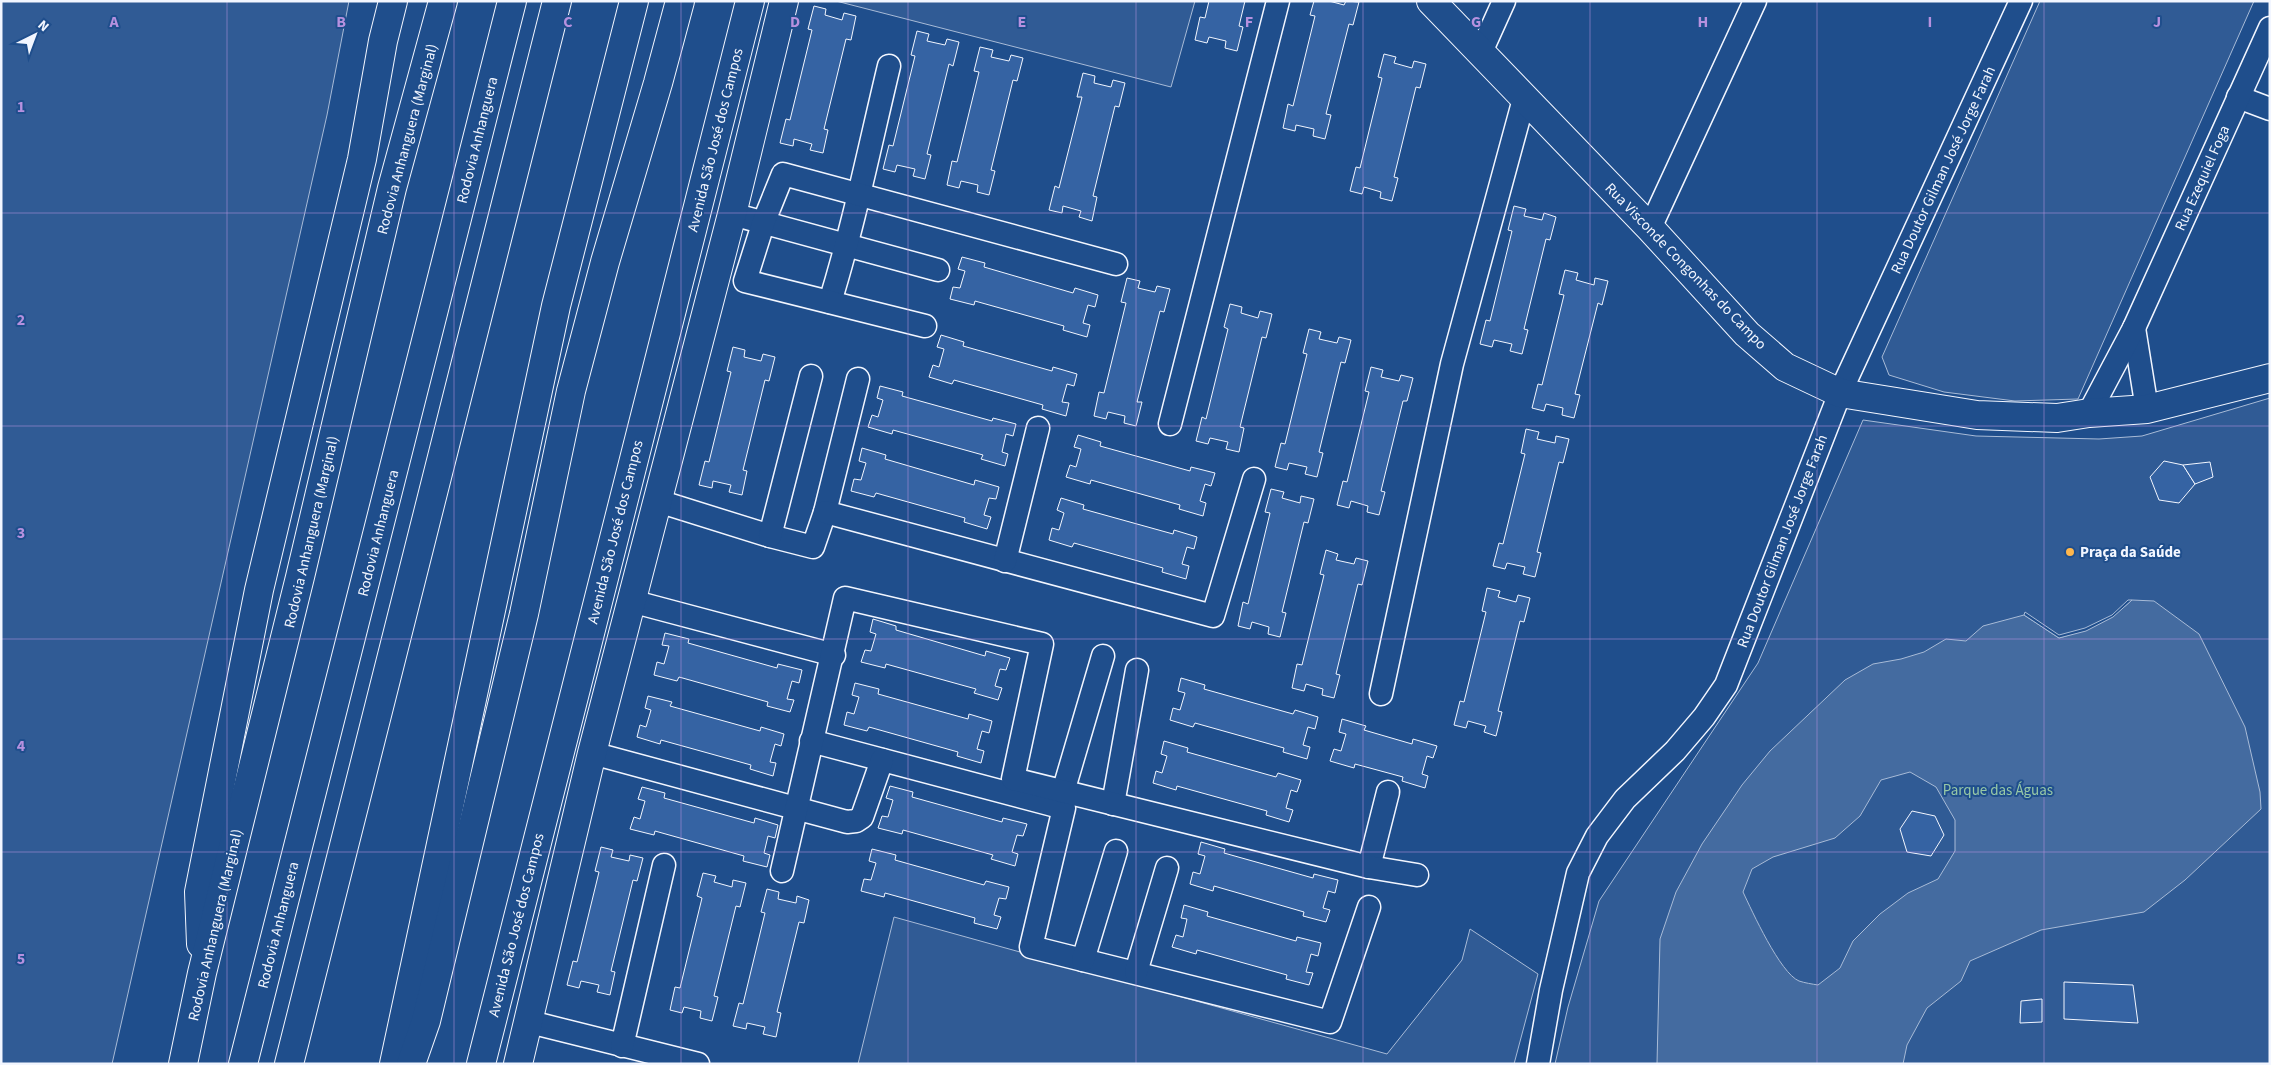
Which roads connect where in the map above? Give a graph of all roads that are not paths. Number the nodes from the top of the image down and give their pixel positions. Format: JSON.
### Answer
{"nodes":[{"id":1,"x":393,"y":1,"type":"edge"},
{"id":2,"x":443,"y":1,"type":"edge"},
{"id":3,"x":512,"y":1,"type":"edge"},
{"id":4,"x":557,"y":1,"type":"edge"},
{"id":5,"x":634,"y":1,"type":"edge"},
{"id":6,"x":680,"y":1,"type":"edge"},
{"id":7,"x":750,"y":1,"type":"edge"},
{"id":8,"x":784,"y":1,"type":"edge"},
{"id":9,"x":1278,"y":1,"type":"edge"},
{"id":10,"x":1431,"y":1,"type":"edge"},
{"id":11,"x":1504,"y":1,"type":"edge"},
{"id":12,"x":1755,"y":1,"type":"edge"},
{"id":13,"x":2021,"y":1,"type":"edge"},
{"id":14,"x":2270,"y":28,"type":"edge"},
{"id":15,"x":1480,"y":52,"type":"junction"},
{"id":16,"x":889,"y":66,"type":"dead end"},
{"id":17,"x":2238,"y":98,"type":"junction"},
{"id":18,"x":1524,"y":99,"type":"junction"},
{"id":19,"x":2270,"y":109,"type":"edge"},
{"id":20,"x":858,"y":194,"type":"junction"},
{"id":21,"x":732,"y":214,"type":"junction"},
{"id":22,"x":764,"y":221,"type":"junction"},
{"id":23,"x":1650,"y":228,"type":"junction"},
{"id":24,"x":847,"y":245,"type":"junction"},
{"id":25,"x":1116,"y":264,"type":"dead end"},
{"id":26,"x":938,"y":270,"type":"dead end"},
{"id":27,"x":830,"y":302,"type":"junction"},
{"id":28,"x":925,"y":326,"type":"dead end"},
{"id":29,"x":2134,"y":328,"type":"junction"},
{"id":30,"x":811,"y":376,"type":"dead end"},
{"id":31,"x":2270,"y":378,"type":"edge"},
{"id":32,"x":858,"y":379,"type":"dead end"},
{"id":33,"x":1840,"y":393,"type":"junction"},
{"id":34,"x":2147,"y":409,"type":"junction"},
{"id":35,"x":2089,"y":413,"type":"junction"},
{"id":36,"x":1170,"y":424,"type":"dead end"},
{"id":37,"x":1038,"y":428,"type":"dead end"},
{"id":38,"x":1254,"y":479,"type":"dead end"},
{"id":39,"x":658,"y":501,"type":"junction"},
{"id":40,"x":825,"y":512,"type":"junction"},
{"id":41,"x":770,"y":536,"type":"junction"},
{"id":42,"x":1005,"y":561,"type":"junction"},
{"id":43,"x":631,"y":601,"type":"junction"},
{"id":44,"x":834,"y":655,"type":"junction"},
{"id":45,"x":1103,"y":656,"type":"dead end"},
{"id":46,"x":1137,"y":670,"type":"dead end"},
{"id":47,"x":1381,"y":694,"type":"dead end"},
{"id":48,"x":811,"y":741,"type":"junction"},
{"id":49,"x":592,"y":753,"type":"junction"},
{"id":50,"x":882,"y":760,"type":"junction"},
{"id":51,"x":1063,"y":792,"type":"junction"},
{"id":52,"x":1388,"y":792,"type":"dead end"},
{"id":53,"x":1113,"y":804,"type":"junction"},
{"id":54,"x":797,"y":809,"type":"junction"},
{"id":55,"x":1116,"y":851,"type":"dead end"},
{"id":56,"x":664,"y":865,"type":"dead end"},
{"id":57,"x":1369,"y":867,"type":"junction"},
{"id":58,"x":1167,"y":868,"type":"dead end"},
{"id":59,"x":782,"y":871,"type":"dead end"},
{"id":60,"x":1418,"y":875,"type":"dead end"},
{"id":61,"x":1369,"y":907,"type":"dead end"},
{"id":62,"x":1083,"y":960,"type":"junction"},
{"id":63,"x":1136,"y":972,"type":"junction"},
{"id":64,"x":202,"y":973,"type":"junction"},
{"id":65,"x":530,"y":1022,"type":"junction"},
{"id":66,"x":622,"y":1046,"type":"junction"},
{"id":67,"x":650,"y":1058,"type":"edge"},
{"id":68,"x":183,"y":1064,"type":"edge"},
{"id":69,"x":243,"y":1064,"type":"edge"},
{"id":70,"x":289,"y":1064,"type":"edge"},
{"id":71,"x":394,"y":1064,"type":"edge"},
{"id":72,"x":411,"y":1064,"type":"edge"},
{"id":73,"x":481,"y":1064,"type":"edge"},
{"id":74,"x":518,"y":1064,"type":"edge"},
{"id":75,"x":698,"y":1064,"type":"edge"},
{"id":76,"x":1538,"y":1064,"type":"edge"}],
"edges":[{"from":1,"to":64,"type":"main road"},
{"from":2,"to":64,"type":"main road","name":"Rodovia Anhanguera (Marginal)"},
{"from":3,"to":69,"type":"main road","name":"Rodovia Anhanguera"},
{"from":4,"to":70,"type":"main road"},
{"from":5,"to":71,"type":"main road"},
{"from":6,"to":72,"type":"main road"},
{"from":7,"to":73,"type":"main road","name":"Avenida São José dos Campos"},
{"from":8,"to":21,"type":"main road"},
{"from":9,"to":36,"type":"street"},
{"from":10,"to":15,"type":"main road","name":"Rua Visconde Congonhas do Campo"},
{"from":11,"to":15,"type":"street"},
{"from":12,"to":23,"type":"street"},
{"from":13,"to":33,"type":"street","name":"Rua Doutor Gilman José Jorge Farah"},
{"from":14,"to":17,"type":"street","name":"Rua Ezequiel Foga"},
{"from":15,"to":18,"type":"main road","name":"Rua Visconde Congonhas do Campo"},
{"from":16,"to":20,"type":"street"},
{"from":17,"to":19,"type":"street"},
{"from":17,"to":29,"type":"street","name":"Rua Ezequiel Foga"},
{"from":18,"to":23,"type":"main road","name":"Rua Visconde Congonhas do Campo"},
{"from":18,"to":47,"type":"street"},
{"from":20,"to":22,"type":"street"},
{"from":20,"to":24,"type":"street"},
{"from":20,"to":25,"type":"street"},
{"from":21,"to":22,"type":"street"},
{"from":21,"to":39,"type":"main road"},
{"from":22,"to":24,"type":"street"},
{"from":22,"to":27,"type":"street"},
{"from":23,"to":33,"type":"main road","name":"Rua Visconde Congonhas do Campo"},
{"from":24,"to":26,"type":"street"},
{"from":24,"to":27,"type":"street"},
{"from":27,"to":28,"type":"street"},
{"from":29,"to":34,"type":"street"},
{"from":29,"to":35,"type":"street","name":"Rua Ezequiel Foga"},
{"from":30,"to":41,"type":"street"},
{"from":31,"to":34,"type":"main road","name":"Rua Visconde Congonhas do Campo"},
{"from":32,"to":40,"type":"street"},
{"from":33,"to":35,"type":"main road","name":"Rua Visconde Congonhas do Campo"},
{"from":33,"to":76,"type":"street","name":"Rua Doutor Gilman José Jorge Farah"},
{"from":34,"to":35,"type":"main road","name":"Rua Visconde Congonhas do Campo"},
{"from":37,"to":42,"type":"street"},
{"from":38,"to":42,"type":"street"},
{"from":39,"to":41,"type":"street"},
{"from":39,"to":43,"type":"main road"},
{"from":40,"to":41,"type":"street"},
{"from":40,"to":42,"type":"street"},
{"from":43,"to":44,"type":"street"},
{"from":43,"to":49,"type":"main road"},
{"from":44,"to":48,"type":"street"},
{"from":44,"to":51,"type":"street"},
{"from":45,"to":51,"type":"street"},
{"from":46,"to":53,"type":"street"},
{"from":48,"to":50,"type":"street"},
{"from":48,"to":54,"type":"street"},
{"from":49,"to":54,"type":"street"},
{"from":49,"to":65,"type":"main road"},
{"from":50,"to":54,"type":"street"},
{"from":50,"to":62,"type":"street"},
{"from":51,"to":53,"type":"street"},
{"from":52,"to":57,"type":"street"},
{"from":53,"to":57,"type":"street"},
{"from":54,"to":59,"type":"street"},
{"from":55,"to":62,"type":"street"},
{"from":56,"to":66,"type":"street"},
{"from":57,"to":60,"type":"street"},
{"from":58,"to":63,"type":"street"},
{"from":61,"to":63,"type":"street"},
{"from":62,"to":63,"type":"street"},
{"from":64,"to":68,"type":"main road","name":"Rodovia Anhanguera (Marginal)"},
{"from":65,"to":66,"type":"street"},
{"from":65,"to":74,"type":"main road"},
{"from":66,"to":67,"type":"street"},
{"from":67,"to":75,"type":"street"}]}
